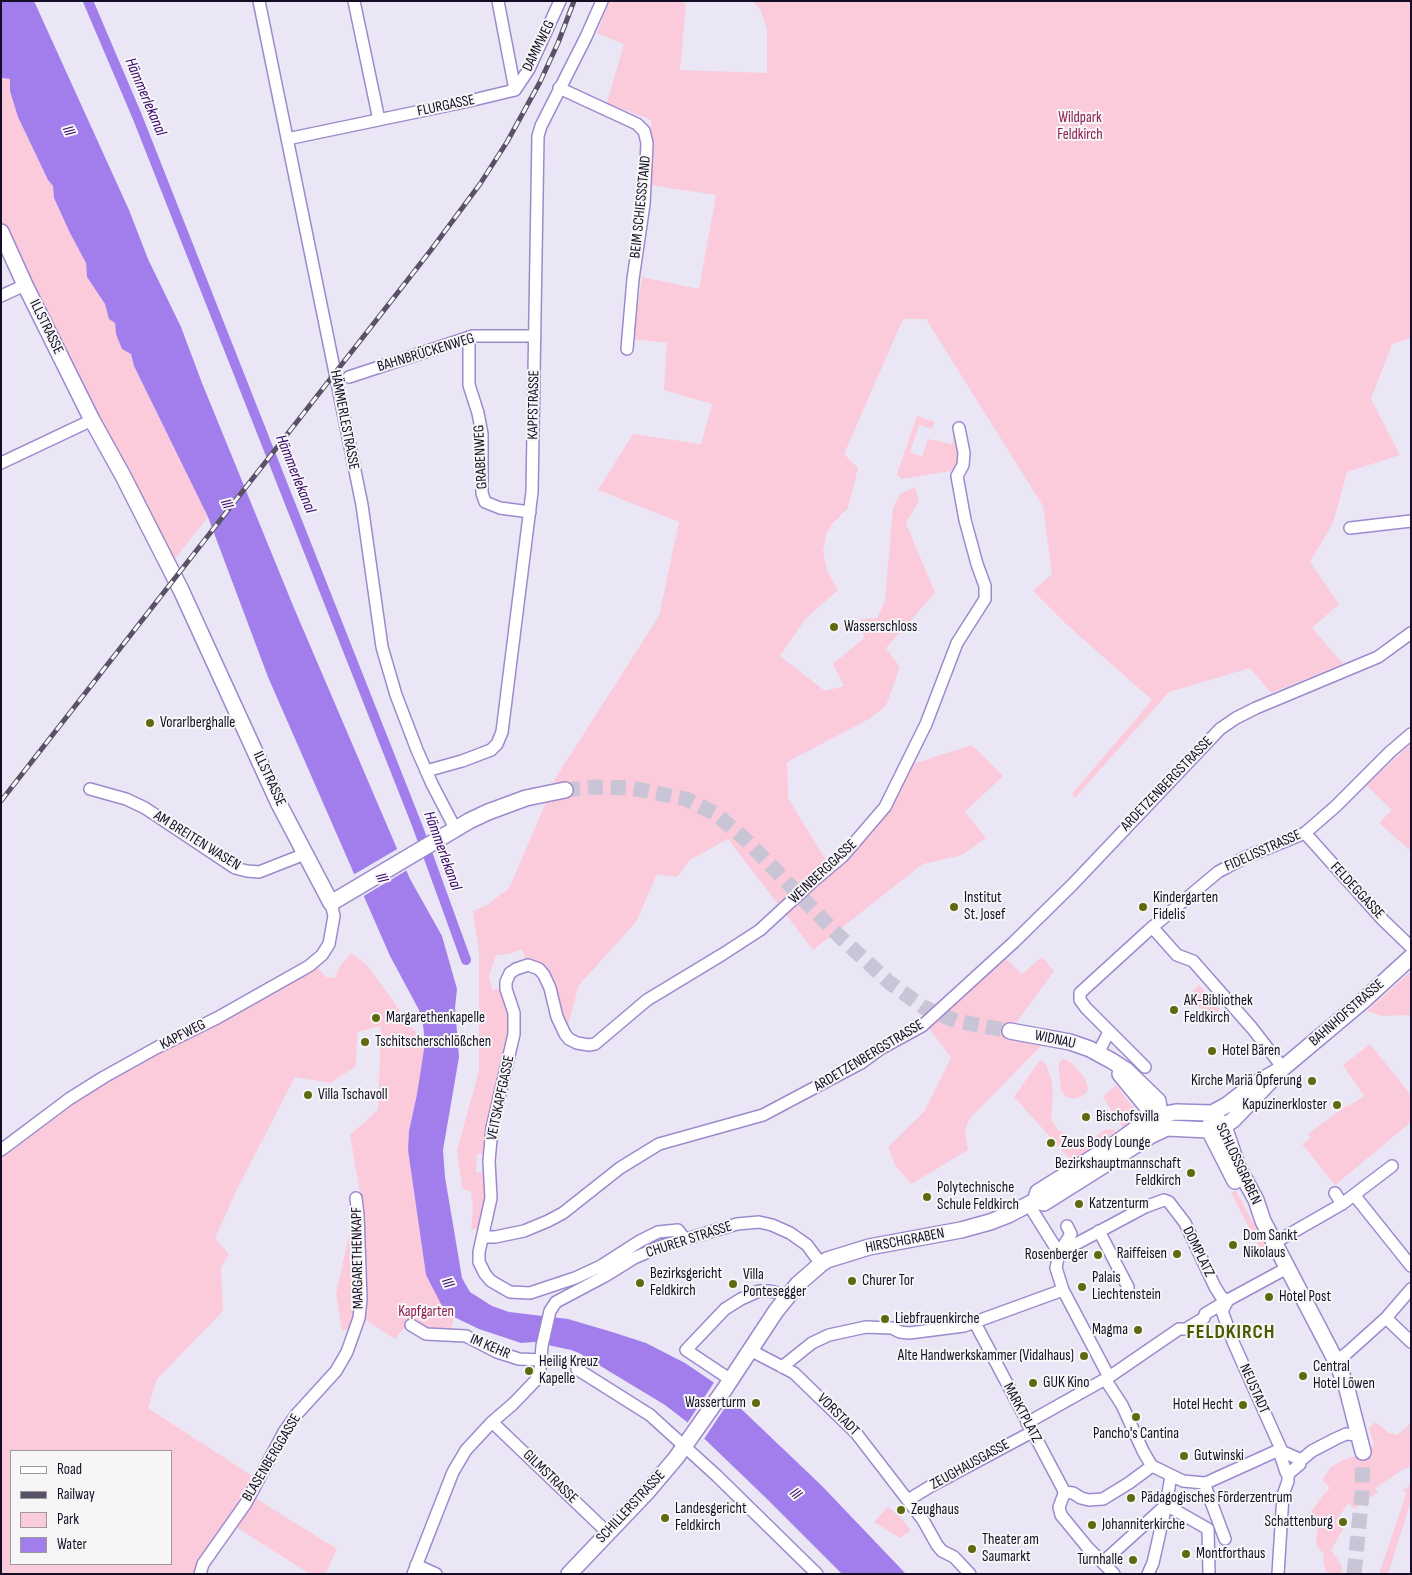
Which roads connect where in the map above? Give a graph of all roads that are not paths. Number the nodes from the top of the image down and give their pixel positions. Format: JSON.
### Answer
{"nodes":[{"id":1,"x":259,"y":1,"type":"edge"},
{"id":2,"x":354,"y":1,"type":"edge"},
{"id":3,"x":498,"y":1,"type":"edge"},
{"id":4,"x":560,"y":1,"type":"edge"},
{"id":5,"x":602,"y":1,"type":"edge"},
{"id":6,"x":559,"y":88,"type":"junction"},
{"id":7,"x":516,"y":90,"type":"junction"},
{"id":8,"x":378,"y":120,"type":"junction"},
{"id":9,"x":287,"y":139,"type":"junction"},
{"id":10,"x":1,"y":232,"type":"edge"},
{"id":11,"x":25,"y":285,"type":"junction"},
{"id":12,"x":1,"y":296,"type":"edge"},
{"id":13,"x":535,"y":336,"type":"junction"},
{"id":14,"x":470,"y":337,"type":"junction"},
{"id":15,"x":627,"y":349,"type":"dead end"},
{"id":16,"x":349,"y":377,"type":"dead end"},
{"id":17,"x":92,"y":420,"type":"junction"},
{"id":18,"x":959,"y":428,"type":"dead end"},
{"id":19,"x":1,"y":463,"type":"edge"},
{"id":20,"x":530,"y":512,"type":"junction"},
{"id":21,"x":1411,"y":521,"type":"edge"},
{"id":22,"x":1350,"y":528,"type":"dead end"},
{"id":23,"x":1411,"y":633,"type":"edge"},
{"id":24,"x":1411,"y":734,"type":"edge"},
{"id":25,"x":426,"y":771,"type":"junction"},
{"id":26,"x":90,"y":789,"type":"dead end"},
{"id":27,"x":566,"y":790,"type":"tunnel mouth"},
{"id":28,"x":456,"y":830,"type":"junction"},
{"id":29,"x":1305,"y":834,"type":"junction"},
{"id":30,"x":305,"y":854,"type":"junction"},
{"id":31,"x":331,"y":903,"type":"junction"},
{"id":32,"x":1152,"y":927,"type":"junction"},
{"id":33,"x":1411,"y":947,"type":"edge"},
{"id":34,"x":1411,"y":957,"type":"edge"},
{"id":35,"x":522,"y":967,"type":"joint"},
{"id":36,"x":1010,"y":1031,"type":"tunnel mouth"},
{"id":37,"x":1109,"y":1032,"type":"junction"},
{"id":38,"x":1098,"y":1053,"type":"junction"},
{"id":39,"x":1145,"y":1067,"type":"dead end"},
{"id":40,"x":1283,"y":1068,"type":"junction"},
{"id":41,"x":1212,"y":1113,"type":"junction"},
{"id":42,"x":1163,"y":1121,"type":"junction"},
{"id":43,"x":1224,"y":1126,"type":"junction"},
{"id":44,"x":1209,"y":1130,"type":"junction"},
{"id":45,"x":1,"y":1150,"type":"edge"},
{"id":46,"x":1392,"y":1166,"type":"dead end"},
{"id":47,"x":1335,"y":1193,"type":"dead end"},
{"id":48,"x":1355,"y":1196,"type":"junction"},
{"id":49,"x":356,"y":1198,"type":"dead end"},
{"id":50,"x":1032,"y":1203,"type":"junction"},
{"id":51,"x":1342,"y":1204,"type":"junction"},
{"id":52,"x":1263,"y":1221,"type":"junction"},
{"id":53,"x":1067,"y":1226,"type":"dead end"},
{"id":54,"x":1100,"y":1231,"type":"junction"},
{"id":55,"x":483,"y":1237,"type":"junction"},
{"id":56,"x":684,"y":1238,"type":"junction"},
{"id":57,"x":1274,"y":1243,"type":"junction"},
{"id":58,"x":1059,"y":1253,"type":"junction"},
{"id":59,"x":821,"y":1264,"type":"junction"},
{"id":60,"x":1411,"y":1266,"type":"edge"},
{"id":61,"x":1287,"y":1268,"type":"junction"},
{"id":62,"x":1128,"y":1287,"type":"dead end"},
{"id":63,"x":1411,"y":1289,"type":"edge"},
{"id":64,"x":1064,"y":1290,"type":"junction"},
{"id":65,"x":786,"y":1298,"type":"junction"},
{"id":66,"x":1228,"y":1300,"type":"junction"},
{"id":67,"x":359,"y":1318,"type":"joint"},
{"id":68,"x":1386,"y":1318,"type":"junction"},
{"id":69,"x":976,"y":1323,"type":"junction"},
{"id":70,"x":411,"y":1325,"type":"dead end"},
{"id":71,"x":1411,"y":1342,"type":"edge"},
{"id":72,"x":750,"y":1350,"type":"junction"},
{"id":73,"x":541,"y":1360,"type":"junction"},
{"id":74,"x":1336,"y":1361,"type":"junction"},
{"id":75,"x":782,"y":1367,"type":"junction"},
{"id":76,"x":577,"y":1369,"type":"dead end"},
{"id":77,"x":1107,"y":1378,"type":"junction"},
{"id":78,"x":728,"y":1385,"type":"junction"},
{"id":79,"x":492,"y":1422,"type":"junction"},
{"id":80,"x":1029,"y":1427,"type":"junction"},
{"id":81,"x":1359,"y":1435,"type":"junction"},
{"id":82,"x":689,"y":1440,"type":"junction"},
{"id":83,"x":1281,"y":1450,"type":"junction"},
{"id":84,"x":1363,"y":1452,"type":"tunnel mouth"},
{"id":85,"x":1300,"y":1461,"type":"junction"},
{"id":86,"x":1152,"y":1466,"type":"junction"},
{"id":87,"x":1288,"y":1474,"type":"junction"},
{"id":88,"x":1171,"y":1476,"type":"junction"},
{"id":89,"x":1204,"y":1483,"type":"junction"},
{"id":90,"x":1062,"y":1497,"type":"junction"},
{"id":91,"x":908,"y":1500,"type":"junction"},
{"id":92,"x":1166,"y":1505,"type":"junction"},
{"id":93,"x":608,"y":1533,"type":"junction"},
{"id":94,"x":1217,"y":1542,"type":"junction"},
{"id":95,"x":1101,"y":1560,"type":"junction"},
{"id":96,"x":414,"y":1569,"type":"edge"},
{"id":97,"x":1209,"y":1572,"type":"dead end"},
{"id":98,"x":200,"y":1574,"type":"edge"},
{"id":99,"x":436,"y":1574,"type":"edge"},
{"id":100,"x":568,"y":1574,"type":"edge"},
{"id":101,"x":817,"y":1574,"type":"edge"},
{"id":102,"x":970,"y":1574,"type":"edge"},
{"id":103,"x":1114,"y":1574,"type":"edge"},
{"id":104,"x":1148,"y":1574,"type":"edge"},
{"id":105,"x":1278,"y":1574,"type":"edge"}],
"edges":[{"from":1,"to":9,"type":"street","name":"HÄMMERLESTRASSE"},
{"from":2,"to":8,"type":"street"},
{"from":3,"to":7,"type":"street"},
{"from":4,"to":7,"type":"street","name":"DAMMWEG"},
{"from":5,"to":6,"type":"street","name":"KAPFSTRASSE"},
{"from":6,"to":13,"type":"street","name":"KAPFSTRASSE"},
{"from":6,"to":15,"type":"street","name":"BEIM SCHIESSSTAND"},
{"from":7,"to":8,"type":"street","name":"FLURGASSE"},
{"from":8,"to":9,"type":"street","name":"FLURGASSE"},
{"from":9,"to":25,"type":"street","name":"HÄMMERLESTRASSE"},
{"from":10,"to":11,"type":"main road","name":"ILLSTRASSE"},
{"from":11,"to":12,"type":"street"},
{"from":11,"to":17,"type":"main road","name":"ILLSTRASSE"},
{"from":13,"to":14,"type":"street","name":"BAHNBRÜCKENWEG"},
{"from":13,"to":20,"type":"street","name":"KAPFSTRASSE"},
{"from":14,"to":16,"type":"street","name":"BAHNBRÜCKENWEG"},
{"from":14,"to":20,"type":"street","name":"GRABENWEG"},
{"from":17,"to":19,"type":"street"},
{"from":17,"to":30,"type":"main road","name":"ILLSTRASSE"},
{"from":18,"to":35,"type":"street","name":"WEINBERGGASSE"},
{"from":20,"to":25,"type":"street","name":"KAPFSTRASSE"},
{"from":21,"to":22,"type":"street"},
{"from":23,"to":55,"type":"street","name":"ARDETZENBERGSTRASSE"},
{"from":24,"to":29,"type":"street","name":"FIDELISSTRASSE"},
{"from":25,"to":28,"type":"street","name":"HÄMMERLESTRASSE"},
{"from":26,"to":30,"type":"street","name":"AM BREITEN WASEN"},
{"from":27,"to":28,"type":"main road"},
{"from":28,"to":31,"type":"main road"},
{"from":29,"to":32,"type":"street","name":"FIDELISSTRASSE"},
{"from":29,"to":33,"type":"street","name":"FELDEGGASSE"},
{"from":30,"to":31,"type":"main road","name":"ILLSTRASSE"},
{"from":31,"to":45,"type":"street","name":"KAPFWEG"},
{"from":32,"to":37,"type":"street","name":"FIDELISSTRASSE"},
{"from":32,"to":40,"type":"street"},
{"from":34,"to":40,"type":"main road","name":"BAHNHOFSTRASSE"},
{"from":35,"to":55,"type":"street","name":"VEITSKAPFGASSE"},
{"from":36,"to":38,"type":"main road","name":"WIDNAU"},
{"from":37,"to":38,"type":"street"},
{"from":37,"to":39,"type":"street"},
{"from":38,"to":42,"type":"main road","name":"WIDNAU"},
{"from":40,"to":41,"type":"main road","name":"BAHNHOFSTRASSE"},
{"from":40,"to":43,"type":"main road","name":"BAHNHOFSTRASSE"},
{"from":41,"to":42,"type":"main road","name":"HIRSCHGRABEN"},
{"from":41,"to":43,"type":"main road","name":"SCHLOSSGRABEN"},
{"from":41,"to":44,"type":"main road","name":"SCHLOSSGRABEN"},
{"from":42,"to":44,"type":"main road"},
{"from":42,"to":50,"type":"main road","name":"HIRSCHGRABEN"},
{"from":43,"to":44,"type":"main road"},
{"from":43,"to":52,"type":"main road","name":"SCHLOSSGRABEN"},
{"from":44,"to":52,"type":"main road","name":"SCHLOSSGRABEN"},
{"from":46,"to":48,"type":"street"},
{"from":47,"to":51,"type":"street"},
{"from":48,"to":51,"type":"street"},
{"from":48,"to":60,"type":"street"},
{"from":49,"to":67,"type":"street","name":"MARGARETHENKAPF"},
{"from":50,"to":58,"type":"street"},
{"from":50,"to":59,"type":"main road","name":"HIRSCHGRABEN"},
{"from":51,"to":57,"type":"street"},
{"from":52,"to":57,"type":"main road","name":"SCHLOSSGRABEN"},
{"from":53,"to":58,"type":"street"},
{"from":54,"to":58,"type":"street"},
{"from":54,"to":62,"type":"street"},
{"from":54,"to":66,"type":"street","name":"DOMPLATZ"},
{"from":55,"to":56,"type":"street"},
{"from":56,"to":59,"type":"street","name":"CHURER STRASSE"},
{"from":56,"to":73,"type":"street","name":"CHURER STRASSE"},
{"from":57,"to":61,"type":"main road","name":"SCHLOSSGRABEN"},
{"from":58,"to":64,"type":"street"},
{"from":59,"to":65,"type":"main road","name":"HIRSCHGRABEN"},
{"from":61,"to":66,"type":"street","name":"ZEUGHAUSGASSE"},
{"from":61,"to":74,"type":"main road","name":"SCHLOSSGRABEN"},
{"from":63,"to":68,"type":"street"},
{"from":64,"to":69,"type":"street"},
{"from":64,"to":77,"type":"street"},
{"from":65,"to":72,"type":"main road","name":"HIRSCHGRABEN"},
{"from":65,"to":78,"type":"street"},
{"from":66,"to":77,"type":"street","name":"ZEUGHAUSGASSE"},
{"from":66,"to":83,"type":"street","name":"NEUSTADT"},
{"from":67,"to":98,"type":"street","name":"BLASENBERGGASSE"},
{"from":68,"to":71,"type":"street"},
{"from":68,"to":74,"type":"street"},
{"from":69,"to":75,"type":"street"},
{"from":69,"to":80,"type":"street","name":"MARKTPLATZ"},
{"from":70,"to":73,"type":"street","name":"IM KEHR"},
{"from":72,"to":75,"type":"street","name":"VORSTADT"},
{"from":72,"to":78,"type":"main road","name":"HIRSCHGRABEN"},
{"from":73,"to":79,"type":"street"},
{"from":74,"to":81,"type":"main road","name":"SCHLOSSGRABEN"},
{"from":75,"to":91,"type":"street","name":"VORSTADT"},
{"from":76,"to":82,"type":"street"},
{"from":77,"to":80,"type":"street","name":"ZEUGHAUSGASSE"},
{"from":77,"to":86,"type":"street"},
{"from":78,"to":82,"type":"main road","name":"SCHILLERSTRASSE"},
{"from":79,"to":93,"type":"street","name":"GILMSTRASSE"},
{"from":79,"to":96,"type":"street"},
{"from":80,"to":90,"type":"street","name":"MARKTPLATZ"},
{"from":80,"to":91,"type":"street","name":"ZEUGHAUSGASSE"},
{"from":81,"to":84,"type":"main road","name":"SCHLOSSGRABEN"},
{"from":81,"to":85,"type":"street"},
{"from":82,"to":93,"type":"main road","name":"SCHILLERSTRASSE"},
{"from":82,"to":101,"type":"street"},
{"from":83,"to":85,"type":"street"},
{"from":83,"to":87,"type":"street","name":"NEUSTADT"},
{"from":83,"to":89,"type":"street"},
{"from":85,"to":87,"type":"street"},
{"from":86,"to":88,"type":"street"},
{"from":86,"to":90,"type":"street"},
{"from":87,"to":105,"type":"street","name":"NEUSTADT"},
{"from":88,"to":89,"type":"street"},
{"from":88,"to":92,"type":"street"},
{"from":89,"to":94,"type":"street"},
{"from":90,"to":95,"type":"street","name":"MARKTPLATZ"},
{"from":91,"to":102,"type":"street","name":"VORSTADT"},
{"from":92,"to":94,"type":"street"},
{"from":92,"to":95,"type":"street"},
{"from":92,"to":104,"type":"street"},
{"from":93,"to":100,"type":"main road","name":"SCHILLERSTRASSE"},
{"from":94,"to":97,"type":"street"},
{"from":95,"to":103,"type":"street","name":"MARKTPLATZ"},
{"from":96,"to":99,"type":"street"}]}
